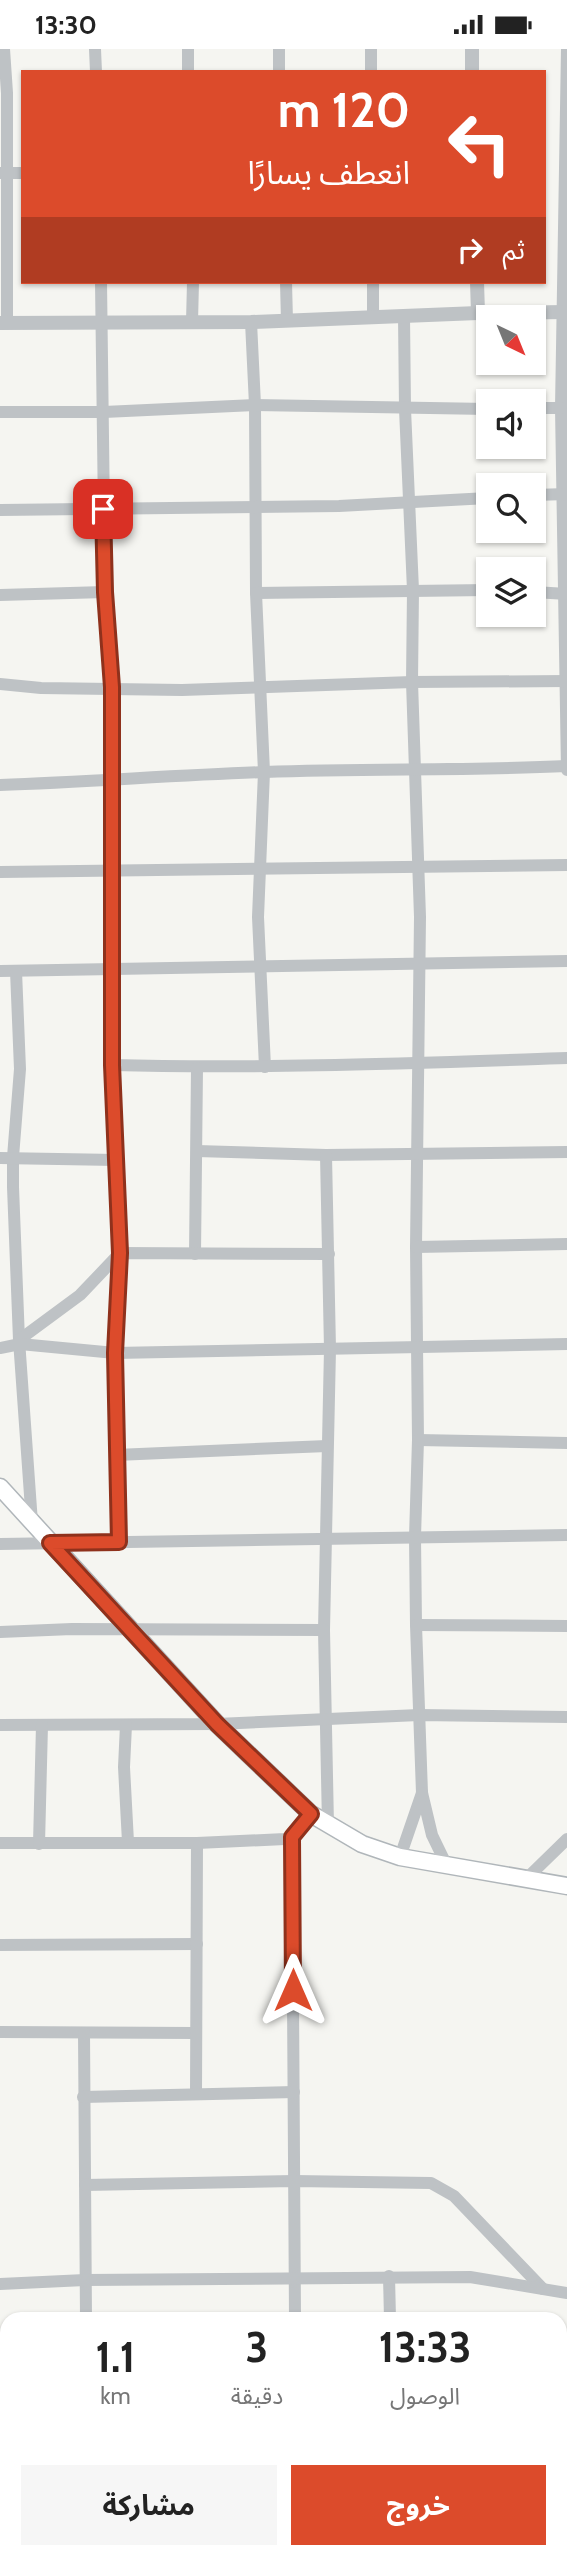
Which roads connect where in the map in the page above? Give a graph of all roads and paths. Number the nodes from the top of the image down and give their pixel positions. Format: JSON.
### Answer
{"nodes":[{"id":1,"x":4,"y":49,"type":"edge"},
{"id":2,"x":95,"y":49,"type":"edge"},
{"id":3,"x":188,"y":49,"type":"edge"},
{"id":4,"x":279,"y":49,"type":"edge"},
{"id":5,"x":371,"y":49,"type":"edge"},
{"id":6,"x":472,"y":49,"type":"edge"},
{"id":7,"x":567,"y":49,"type":"edge"},
{"id":8,"x":96,"y":70,"type":"edge"},
{"id":9,"x":188,"y":70,"type":"edge"},
{"id":10,"x":279,"y":70,"type":"edge"},
{"id":11,"x":371,"y":70,"type":"edge"},
{"id":12,"x":472,"y":70,"type":"edge"},
{"id":13,"x":567,"y":132,"type":"edge"},
{"id":14,"x":3,"y":173,"type":"edge"},
{"id":15,"x":21,"y":173,"type":"edge"},
{"id":16,"x":101,"y":284,"type":"edge"},
{"id":17,"x":194,"y":284,"type":"edge"},
{"id":18,"x":286,"y":284,"type":"edge"},
{"id":19,"x":373,"y":284,"type":"edge"},
{"id":20,"x":477,"y":284,"type":"edge"},
{"id":21,"x":478,"y":305,"type":"edge"},
{"id":22,"x":546,"y":312,"type":"edge"},
{"id":23,"x":565,"y":312,"type":"edge"},
{"id":24,"x":476,"y":313,"type":"edge"},
{"id":25,"x":404,"y":316,"type":"junction"},
{"id":26,"x":373,"y":318,"type":"junction"},
{"id":27,"x":192,"y":321,"type":"junction"},
{"id":28,"x":251,"y":321,"type":"junction"},
{"id":29,"x":287,"y":321,"type":"junction"},
{"id":30,"x":4,"y":323,"type":"edge"},
{"id":31,"x":101,"y":324,"type":"junction"},
{"id":32,"x":255,"y":405,"type":"junction"},
{"id":33,"x":546,"y":408,"type":"edge"},
{"id":34,"x":561,"y":408,"type":"junction"},
{"id":35,"x":405,"y":409,"type":"junction"},
{"id":36,"x":476,"y":409,"type":"edge"},
{"id":37,"x":0,"y":412,"type":"edge"},
{"id":38,"x":104,"y":412,"type":"junction"},
{"id":39,"x":565,"y":494,"type":"edge"},
{"id":40,"x":546,"y":495,"type":"edge"},
{"id":41,"x":476,"y":499,"type":"edge"},
{"id":42,"x":411,"y":503,"type":"junction"},
{"id":43,"x":254,"y":506,"type":"junction"},
{"id":44,"x":103,"y":509,"type":"junction"},
{"id":45,"x":0,"y":510,"type":"edge"},
{"id":46,"x":414,"y":590,"type":"junction"},
{"id":47,"x":476,"y":590,"type":"edge"},
{"id":48,"x":105,"y":592,"type":"junction"},
{"id":49,"x":256,"y":593,"type":"junction"},
{"id":50,"x":546,"y":593,"type":"edge"},
{"id":51,"x":565,"y":594,"type":"edge"},
{"id":52,"x":0,"y":596,"type":"edge"},
{"id":53,"x":566,"y":681,"type":"edge"},
{"id":54,"x":412,"y":682,"type":"junction"},
{"id":55,"x":0,"y":684,"type":"edge"},
{"id":56,"x":112,"y":687,"type":"junction"},
{"id":57,"x":261,"y":688,"type":"junction"},
{"id":58,"x":567,"y":767,"type":"edge"},
{"id":59,"x":414,"y":769,"type":"junction"},
{"id":60,"x":264,"y":772,"type":"junction"},
{"id":61,"x":110,"y":780,"type":"junction"},
{"id":62,"x":0,"y":785,"type":"edge"},
{"id":63,"x":567,"y":865,"type":"edge"},
{"id":64,"x":418,"y":867,"type":"junction"},
{"id":65,"x":259,"y":869,"type":"junction"},
{"id":66,"x":113,"y":871,"type":"junction"},
{"id":67,"x":0,"y":872,"type":"edge"},
{"id":68,"x":567,"y":961,"type":"edge"},
{"id":69,"x":419,"y":963,"type":"junction"},
{"id":70,"x":260,"y":967,"type":"junction"},
{"id":71,"x":111,"y":969,"type":"junction"},
{"id":72,"x":0,"y":971,"type":"edge"},
{"id":73,"x":16,"y":971,"type":"junction"},
{"id":74,"x":567,"y":1058,"type":"edge"},
{"id":75,"x":418,"y":1063,"type":"junction"},
{"id":76,"x":112,"y":1065,"type":"junction"},
{"id":77,"x":197,"y":1067,"type":"junction"},
{"id":78,"x":265,"y":1067,"type":"junction"},
{"id":79,"x":197,"y":1151,"type":"junction"},
{"id":80,"x":567,"y":1151,"type":"edge"},
{"id":81,"x":417,"y":1154,"type":"junction"},
{"id":82,"x":326,"y":1155,"type":"junction"},
{"id":83,"x":7,"y":1157,"type":"edge"},
{"id":84,"x":116,"y":1160,"type":"junction"},
{"id":85,"x":567,"y":1244,"type":"edge"},
{"id":86,"x":416,"y":1247,"type":"junction"},
{"id":87,"x":120,"y":1253,"type":"junction"},
{"id":88,"x":195,"y":1254,"type":"junction"},
{"id":89,"x":329,"y":1254,"type":"junction"},
{"id":90,"x":20,"y":1342,"type":"junction"},
{"id":91,"x":567,"y":1344,"type":"edge"},
{"id":92,"x":417,"y":1347,"type":"junction"},
{"id":93,"x":0,"y":1348,"type":"edge"},
{"id":94,"x":330,"y":1349,"type":"junction"},
{"id":95,"x":115,"y":1353,"type":"junction"},
{"id":96,"x":418,"y":1440,"type":"junction"},
{"id":97,"x":567,"y":1443,"type":"edge"},
{"id":98,"x":327,"y":1446,"type":"junction"},
{"id":99,"x":116,"y":1455,"type":"junction"},
{"id":100,"x":0,"y":1487,"type":"edge"},
{"id":101,"x":32,"y":1523,"type":"junction"},
{"id":102,"x":567,"y":1535,"type":"edge"},
{"id":103,"x":415,"y":1537,"type":"junction"},
{"id":104,"x":326,"y":1539,"type":"junction"},
{"id":105,"x":119,"y":1542,"type":"junction"},
{"id":106,"x":50,"y":1543,"type":"junction"},
{"id":107,"x":0,"y":1544,"type":"edge"},
{"id":108,"x":416,"y":1625,"type":"junction"},
{"id":109,"x":567,"y":1626,"type":"edge"},
{"id":110,"x":129,"y":1630,"type":"junction"},
{"id":111,"x":324,"y":1630,"type":"junction"},
{"id":112,"x":0,"y":1632,"type":"edge"},
{"id":113,"x":419,"y":1715,"type":"junction"},
{"id":114,"x":567,"y":1717,"type":"edge"},
{"id":115,"x":325,"y":1718,"type":"junction"},
{"id":116,"x":217,"y":1724,"type":"junction"},
{"id":117,"x":0,"y":1725,"type":"edge"},
{"id":118,"x":41,"y":1725,"type":"junction"},
{"id":119,"x":125,"y":1725,"type":"junction"},
{"id":120,"x":422,"y":1793,"type":"junction"},
{"id":121,"x":311,"y":1814,"type":"junction"},
{"id":122,"x":328,"y":1825,"type":"junction"},
{"id":123,"x":292,"y":1837,"type":"junction"},
{"id":124,"x":567,"y":1839,"type":"edge"},
{"id":125,"x":128,"y":1842,"type":"junction"},
{"id":126,"x":0,"y":1843,"type":"edge"},
{"id":127,"x":198,"y":1843,"type":"junction"},
{"id":128,"x":39,"y":1844,"type":"junction"},
{"id":129,"x":400,"y":1857,"type":"junction"},
{"id":130,"x":447,"y":1866,"type":"junction"},
{"id":131,"x":525,"y":1879,"type":"junction"},
{"id":132,"x":567,"y":1886,"type":"edge"},
{"id":133,"x":197,"y":1944,"type":"junction"},
{"id":134,"x":0,"y":1945,"type":"edge"},
{"id":135,"x":0,"y":2032,"type":"edge"},
{"id":136,"x":84,"y":2033,"type":"junction"},
{"id":137,"x":195,"y":2033,"type":"junction"},
{"id":138,"x":294,"y":2092,"type":"junction"},
{"id":139,"x":196,"y":2094,"type":"junction"},
{"id":140,"x":83,"y":2097,"type":"junction"},
{"id":141,"x":294,"y":2181,"type":"junction"},
{"id":142,"x":85,"y":2185,"type":"junction"},
{"id":143,"x":389,"y":2276,"type":"junction"},
{"id":144,"x":85,"y":2280,"type":"junction"},
{"id":145,"x":295,"y":2280,"type":"junction"},
{"id":146,"x":0,"y":2284,"type":"edge"},
{"id":147,"x":543,"y":2289,"type":"junction"},
{"id":148,"x":567,"y":2293,"type":"edge"},
{"id":149,"x":86,"y":2312,"type":"edge"},
{"id":150,"x":295,"y":2312,"type":"edge"},
{"id":151,"x":390,"y":2312,"type":"edge"}],
"edges":[{"from":1,"to":14,"type":"street"},
{"from":2,"to":8,"type":"street"},
{"from":3,"to":9,"type":"street"},
{"from":4,"to":10,"type":"street"},
{"from":5,"to":11,"type":"street"},
{"from":6,"to":12,"type":"street"},
{"from":7,"to":13,"type":"street"},
{"from":13,"to":23,"type":"street"},
{"from":14,"to":15,"type":"street"},
{"from":14,"to":30,"type":"street"},
{"from":16,"to":31,"type":"street"},
{"from":17,"to":27,"type":"street"},
{"from":18,"to":29,"type":"street"},
{"from":19,"to":26,"type":"street"},
{"from":20,"to":21,"type":"street"},
{"from":22,"to":23,"type":"street"},
{"from":23,"to":34,"type":"street"},
{"from":24,"to":25,"type":"street"},
{"from":25,"to":26,"type":"street"},
{"from":25,"to":35,"type":"street"},
{"from":26,"to":29,"type":"street"},
{"from":27,"to":28,"type":"street"},
{"from":27,"to":31,"type":"street"},
{"from":28,"to":29,"type":"street"},
{"from":28,"to":32,"type":"street"},
{"from":30,"to":31,"type":"street"},
{"from":31,"to":38,"type":"street"},
{"from":32,"to":35,"type":"street"},
{"from":32,"to":38,"type":"street"},
{"from":32,"to":43,"type":"street"},
{"from":33,"to":34,"type":"street"},
{"from":34,"to":39,"type":"street"},
{"from":35,"to":36,"type":"street"},
{"from":35,"to":42,"type":"street"},
{"from":37,"to":38,"type":"street"},
{"from":38,"to":44,"type":"street"},
{"from":39,"to":40,"type":"street"},
{"from":39,"to":51,"type":"street"},
{"from":41,"to":42,"type":"street"},
{"from":42,"to":43,"type":"street"},
{"from":42,"to":46,"type":"street"},
{"from":43,"to":44,"type":"street"},
{"from":43,"to":49,"type":"street"},
{"from":44,"to":45,"type":"street"},
{"from":44,"to":48,"type":"street"},
{"from":46,"to":47,"type":"street"},
{"from":46,"to":49,"type":"street"},
{"from":46,"to":54,"type":"street"},
{"from":48,"to":52,"type":"street"},
{"from":48,"to":56,"type":"street"},
{"from":49,"to":57,"type":"street"},
{"from":50,"to":51,"type":"street"},
{"from":51,"to":53,"type":"street"},
{"from":53,"to":54,"type":"street"},
{"from":53,"to":58,"type":"street"},
{"from":54,"to":57,"type":"street"},
{"from":54,"to":59,"type":"street"},
{"from":55,"to":56,"type":"street"},
{"from":56,"to":57,"type":"street"},
{"from":56,"to":61,"type":"street"},
{"from":57,"to":60,"type":"street"},
{"from":58,"to":59,"type":"street"},
{"from":59,"to":60,"type":"street"},
{"from":59,"to":64,"type":"street"},
{"from":60,"to":61,"type":"street"},
{"from":60,"to":65,"type":"street"},
{"from":61,"to":62,"type":"street"},
{"from":61,"to":66,"type":"street"},
{"from":63,"to":64,"type":"street"},
{"from":64,"to":65,"type":"street"},
{"from":64,"to":69,"type":"street"},
{"from":65,"to":66,"type":"street"},
{"from":65,"to":70,"type":"street"},
{"from":66,"to":67,"type":"street"},
{"from":66,"to":71,"type":"street"},
{"from":68,"to":69,"type":"street"},
{"from":69,"to":70,"type":"street"},
{"from":69,"to":75,"type":"street"},
{"from":70,"to":71,"type":"street"},
{"from":70,"to":78,"type":"street"},
{"from":71,"to":73,"type":"street"},
{"from":71,"to":76,"type":"street"},
{"from":72,"to":73,"type":"street"},
{"from":73,"to":83,"type":"street"},
{"from":74,"to":75,"type":"street"},
{"from":75,"to":78,"type":"street"},
{"from":75,"to":81,"type":"street"},
{"from":76,"to":77,"type":"street"},
{"from":76,"to":84,"type":"street"},
{"from":77,"to":78,"type":"street"},
{"from":77,"to":79,"type":"street"},
{"from":79,"to":82,"type":"street"},
{"from":79,"to":88,"type":"street"},
{"from":80,"to":81,"type":"street"},
{"from":81,"to":82,"type":"street"},
{"from":81,"to":86,"type":"street"},
{"from":82,"to":89,"type":"street"},
{"from":83,"to":84,"type":"street"},
{"from":83,"to":90,"type":"street"},
{"from":84,"to":87,"type":"street"},
{"from":85,"to":86,"type":"street"},
{"from":86,"to":92,"type":"street"},
{"from":87,"to":88,"type":"street"},
{"from":87,"to":90,"type":"street"},
{"from":87,"to":95,"type":"street"},
{"from":88,"to":89,"type":"street"},
{"from":89,"to":94,"type":"street"},
{"from":90,"to":93,"type":"street"},
{"from":90,"to":95,"type":"street"},
{"from":90,"to":101,"type":"street"},
{"from":91,"to":92,"type":"street"},
{"from":92,"to":94,"type":"street"},
{"from":92,"to":96,"type":"street"},
{"from":94,"to":95,"type":"street"},
{"from":94,"to":98,"type":"street"},
{"from":95,"to":99,"type":"street"},
{"from":96,"to":97,"type":"street"},
{"from":96,"to":103,"type":"street"},
{"from":98,"to":99,"type":"street"},
{"from":98,"to":104,"type":"street"},
{"from":99,"to":105,"type":"street"},
{"from":100,"to":101,"type":"main road"},
{"from":101,"to":106,"type":"main road"},
{"from":102,"to":103,"type":"street"},
{"from":103,"to":104,"type":"street"},
{"from":103,"to":108,"type":"street"},
{"from":104,"to":105,"type":"street"},
{"from":104,"to":111,"type":"street"},
{"from":105,"to":106,"type":"street"},
{"from":106,"to":107,"type":"street"},
{"from":106,"to":110,"type":"main road"},
{"from":108,"to":109,"type":"street"},
{"from":108,"to":113,"type":"street"},
{"from":110,"to":111,"type":"street"},
{"from":110,"to":112,"type":"street"},
{"from":110,"to":116,"type":"main road"},
{"from":111,"to":115,"type":"street"},
{"from":113,"to":114,"type":"street"},
{"from":113,"to":115,"type":"street"},
{"from":113,"to":120,"type":"street"},
{"from":115,"to":116,"type":"street"},
{"from":115,"to":122,"type":"street"},
{"from":116,"to":119,"type":"street"},
{"from":116,"to":121,"type":"main road"},
{"from":117,"to":118,"type":"street"},
{"from":118,"to":119,"type":"street"},
{"from":118,"to":128,"type":"street"},
{"from":119,"to":125,"type":"street"},
{"from":120,"to":129,"type":"street"},
{"from":120,"to":130,"type":"street"},
{"from":121,"to":122,"type":"main road"},
{"from":121,"to":123,"type":"street"},
{"from":122,"to":129,"type":"main road"},
{"from":123,"to":127,"type":"street"},
{"from":123,"to":138,"type":"street"},
{"from":124,"to":131,"type":"street"},
{"from":125,"to":127,"type":"street"},
{"from":125,"to":128,"type":"street"},
{"from":126,"to":128,"type":"street"},
{"from":127,"to":133,"type":"street"},
{"from":129,"to":130,"type":"main road"},
{"from":130,"to":131,"type":"main road"},
{"from":131,"to":132,"type":"main road"},
{"from":133,"to":134,"type":"street"},
{"from":133,"to":137,"type":"street"},
{"from":135,"to":136,"type":"street"},
{"from":136,"to":137,"type":"street"},
{"from":136,"to":140,"type":"street"},
{"from":137,"to":139,"type":"street"},
{"from":138,"to":139,"type":"street"},
{"from":138,"to":141,"type":"street"},
{"from":139,"to":140,"type":"street"},
{"from":140,"to":142,"type":"street"},
{"from":141,"to":142,"type":"street"},
{"from":141,"to":145,"type":"street"},
{"from":141,"to":147,"type":"street"},
{"from":142,"to":144,"type":"street"},
{"from":143,"to":145,"type":"street"},
{"from":143,"to":147,"type":"street"},
{"from":143,"to":151,"type":"street"},
{"from":144,"to":145,"type":"street"},
{"from":144,"to":146,"type":"street"},
{"from":144,"to":149,"type":"street"},
{"from":145,"to":150,"type":"street"},
{"from":147,"to":148,"type":"street"}]}
